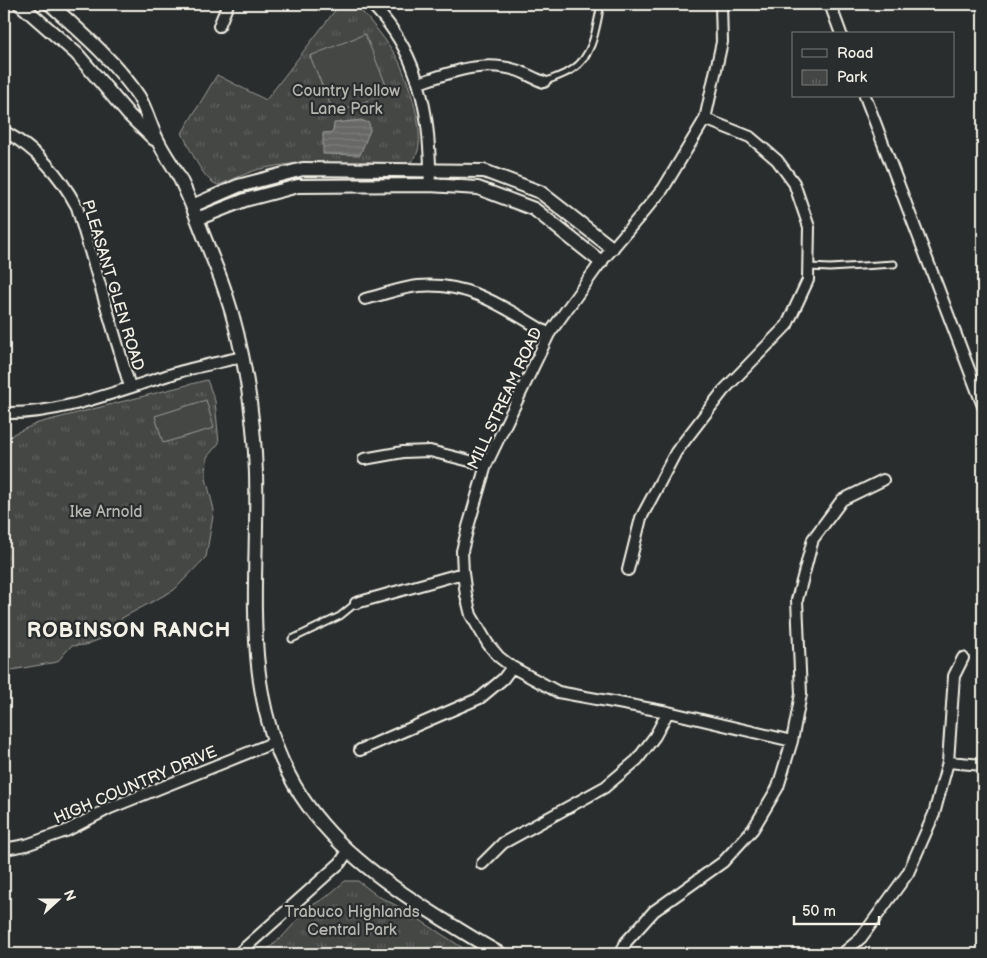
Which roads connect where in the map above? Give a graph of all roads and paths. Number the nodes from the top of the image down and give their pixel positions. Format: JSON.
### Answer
{"nodes":[{"id":1,"x":20,"y":4,"type":"edge"},
{"id":2,"x":50,"y":4,"type":"edge"},
{"id":3,"x":228,"y":4,"type":"edge"},
{"id":4,"x":371,"y":4,"type":"edge"},
{"id":5,"x":601,"y":4,"type":"edge"},
{"id":6,"x":721,"y":4,"type":"edge"},
{"id":7,"x":830,"y":4,"type":"edge"},
{"id":8,"x":220,"y":26,"type":"dead end"},
{"id":9,"x":840,"y":32,"type":"edge"},
{"id":10,"x":544,"y":82,"type":"joint"},
{"id":11,"x":419,"y":83,"type":"junction"},
{"id":12,"x":866,"y":98,"type":"edge"},
{"id":13,"x":705,"y":118,"type":"junction"},
{"id":14,"x":4,"y":131,"type":"edge"},
{"id":15,"x":158,"y":142,"type":"junction"},
{"id":16,"x":431,"y":170,"type":"junction"},
{"id":17,"x":429,"y":185,"type":"junction"},
{"id":18,"x":192,"y":206,"type":"junction"},
{"id":19,"x":197,"y":219,"type":"junction"},
{"id":20,"x":612,"y":248,"type":"junction"},
{"id":21,"x":601,"y":262,"type":"junction"},
{"id":22,"x":894,"y":264,"type":"dead end"},
{"id":23,"x":808,"y":267,"type":"junction"},
{"id":24,"x":365,"y":299,"type":"dead end"},
{"id":25,"x":549,"y":334,"type":"junction"},
{"id":26,"x":242,"y":357,"type":"junction"},
{"id":27,"x":130,"y":387,"type":"junction"},
{"id":28,"x":983,"y":406,"type":"edge"},
{"id":29,"x":4,"y":413,"type":"edge"},
{"id":30,"x":364,"y":459,"type":"dead end"},
{"id":31,"x":486,"y":465,"type":"junction"},
{"id":32,"x":883,"y":480,"type":"dead end"},
{"id":33,"x":628,"y":570,"type":"dead end"},
{"id":34,"x":463,"y":573,"type":"junction"},
{"id":35,"x":356,"y":603,"type":"joint"},
{"id":36,"x":292,"y":639,"type":"dead end"},
{"id":37,"x":963,"y":658,"type":"dead end"},
{"id":38,"x":512,"y":667,"type":"junction"},
{"id":39,"x":668,"y":712,"type":"junction"},
{"id":40,"x":792,"y":741,"type":"junction"},
{"id":41,"x":275,"y":742,"type":"junction"},
{"id":42,"x":360,"y":750,"type":"dead end"},
{"id":43,"x":948,"y":762,"type":"junction"},
{"id":44,"x":983,"y":765,"type":"edge"},
{"id":45,"x":4,"y":849,"type":"edge"},
{"id":46,"x":348,"y":851,"type":"junction"},
{"id":47,"x":482,"y":864,"type":"dead end"},
{"id":48,"x":238,"y":954,"type":"edge"},
{"id":49,"x":501,"y":954,"type":"edge"},
{"id":50,"x":621,"y":954,"type":"edge"},
{"id":51,"x":842,"y":954,"type":"edge"}],
"edges":[{"from":1,"to":15,"type":"street"},
{"from":2,"to":15,"type":"street"},
{"from":3,"to":8,"type":"street"},
{"from":4,"to":11,"type":"street"},
{"from":5,"to":10,"type":"lane"},
{"from":6,"to":13,"type":"street","name":"MILL STREAM ROAD"},
{"from":7,"to":9,"type":"street"},
{"from":10,"to":11,"type":"street"},
{"from":11,"to":16,"type":"street"},
{"from":12,"to":28,"type":"street"},
{"from":13,"to":20,"type":"street","name":"MILL STREAM ROAD"},
{"from":13,"to":23,"type":"street"},
{"from":14,"to":27,"type":"street","name":"PLEASANT GLEN ROAD"},
{"from":15,"to":18,"type":"street"},
{"from":16,"to":17,"type":"street"},
{"from":16,"to":18,"type":"street"},
{"from":16,"to":20,"type":"street"},
{"from":17,"to":19,"type":"street"},
{"from":17,"to":21,"type":"street"},
{"from":18,"to":19,"type":"street"},
{"from":19,"to":26,"type":"street"},
{"from":20,"to":21,"type":"street","name":"MILL STREAM ROAD"},
{"from":21,"to":25,"type":"street","name":"MILL STREAM ROAD"},
{"from":22,"to":23,"type":"lane"},
{"from":23,"to":33,"type":"street"},
{"from":24,"to":25,"type":"street"},
{"from":25,"to":31,"type":"street","name":"MILL STREAM ROAD"},
{"from":26,"to":27,"type":"street"},
{"from":26,"to":41,"type":"street"},
{"from":27,"to":29,"type":"street"},
{"from":30,"to":31,"type":"street"},
{"from":31,"to":34,"type":"street","name":"MILL STREAM ROAD"},
{"from":32,"to":40,"type":"street"},
{"from":34,"to":35,"type":"street"},
{"from":34,"to":38,"type":"street","name":"MILL STREAM ROAD"},
{"from":35,"to":36,"type":"lane"},
{"from":37,"to":43,"type":"street"},
{"from":38,"to":39,"type":"street","name":"MILL STREAM ROAD"},
{"from":38,"to":42,"type":"street"},
{"from":39,"to":40,"type":"street","name":"MILL STREAM ROAD"},
{"from":39,"to":47,"type":"street"},
{"from":40,"to":50,"type":"street"},
{"from":41,"to":45,"type":"street","name":"HIGH COUNTRY DRIVE"},
{"from":41,"to":46,"type":"street"},
{"from":43,"to":44,"type":"street"},
{"from":43,"to":51,"type":"street"},
{"from":46,"to":48,"type":"street"},
{"from":46,"to":49,"type":"street"}]}
